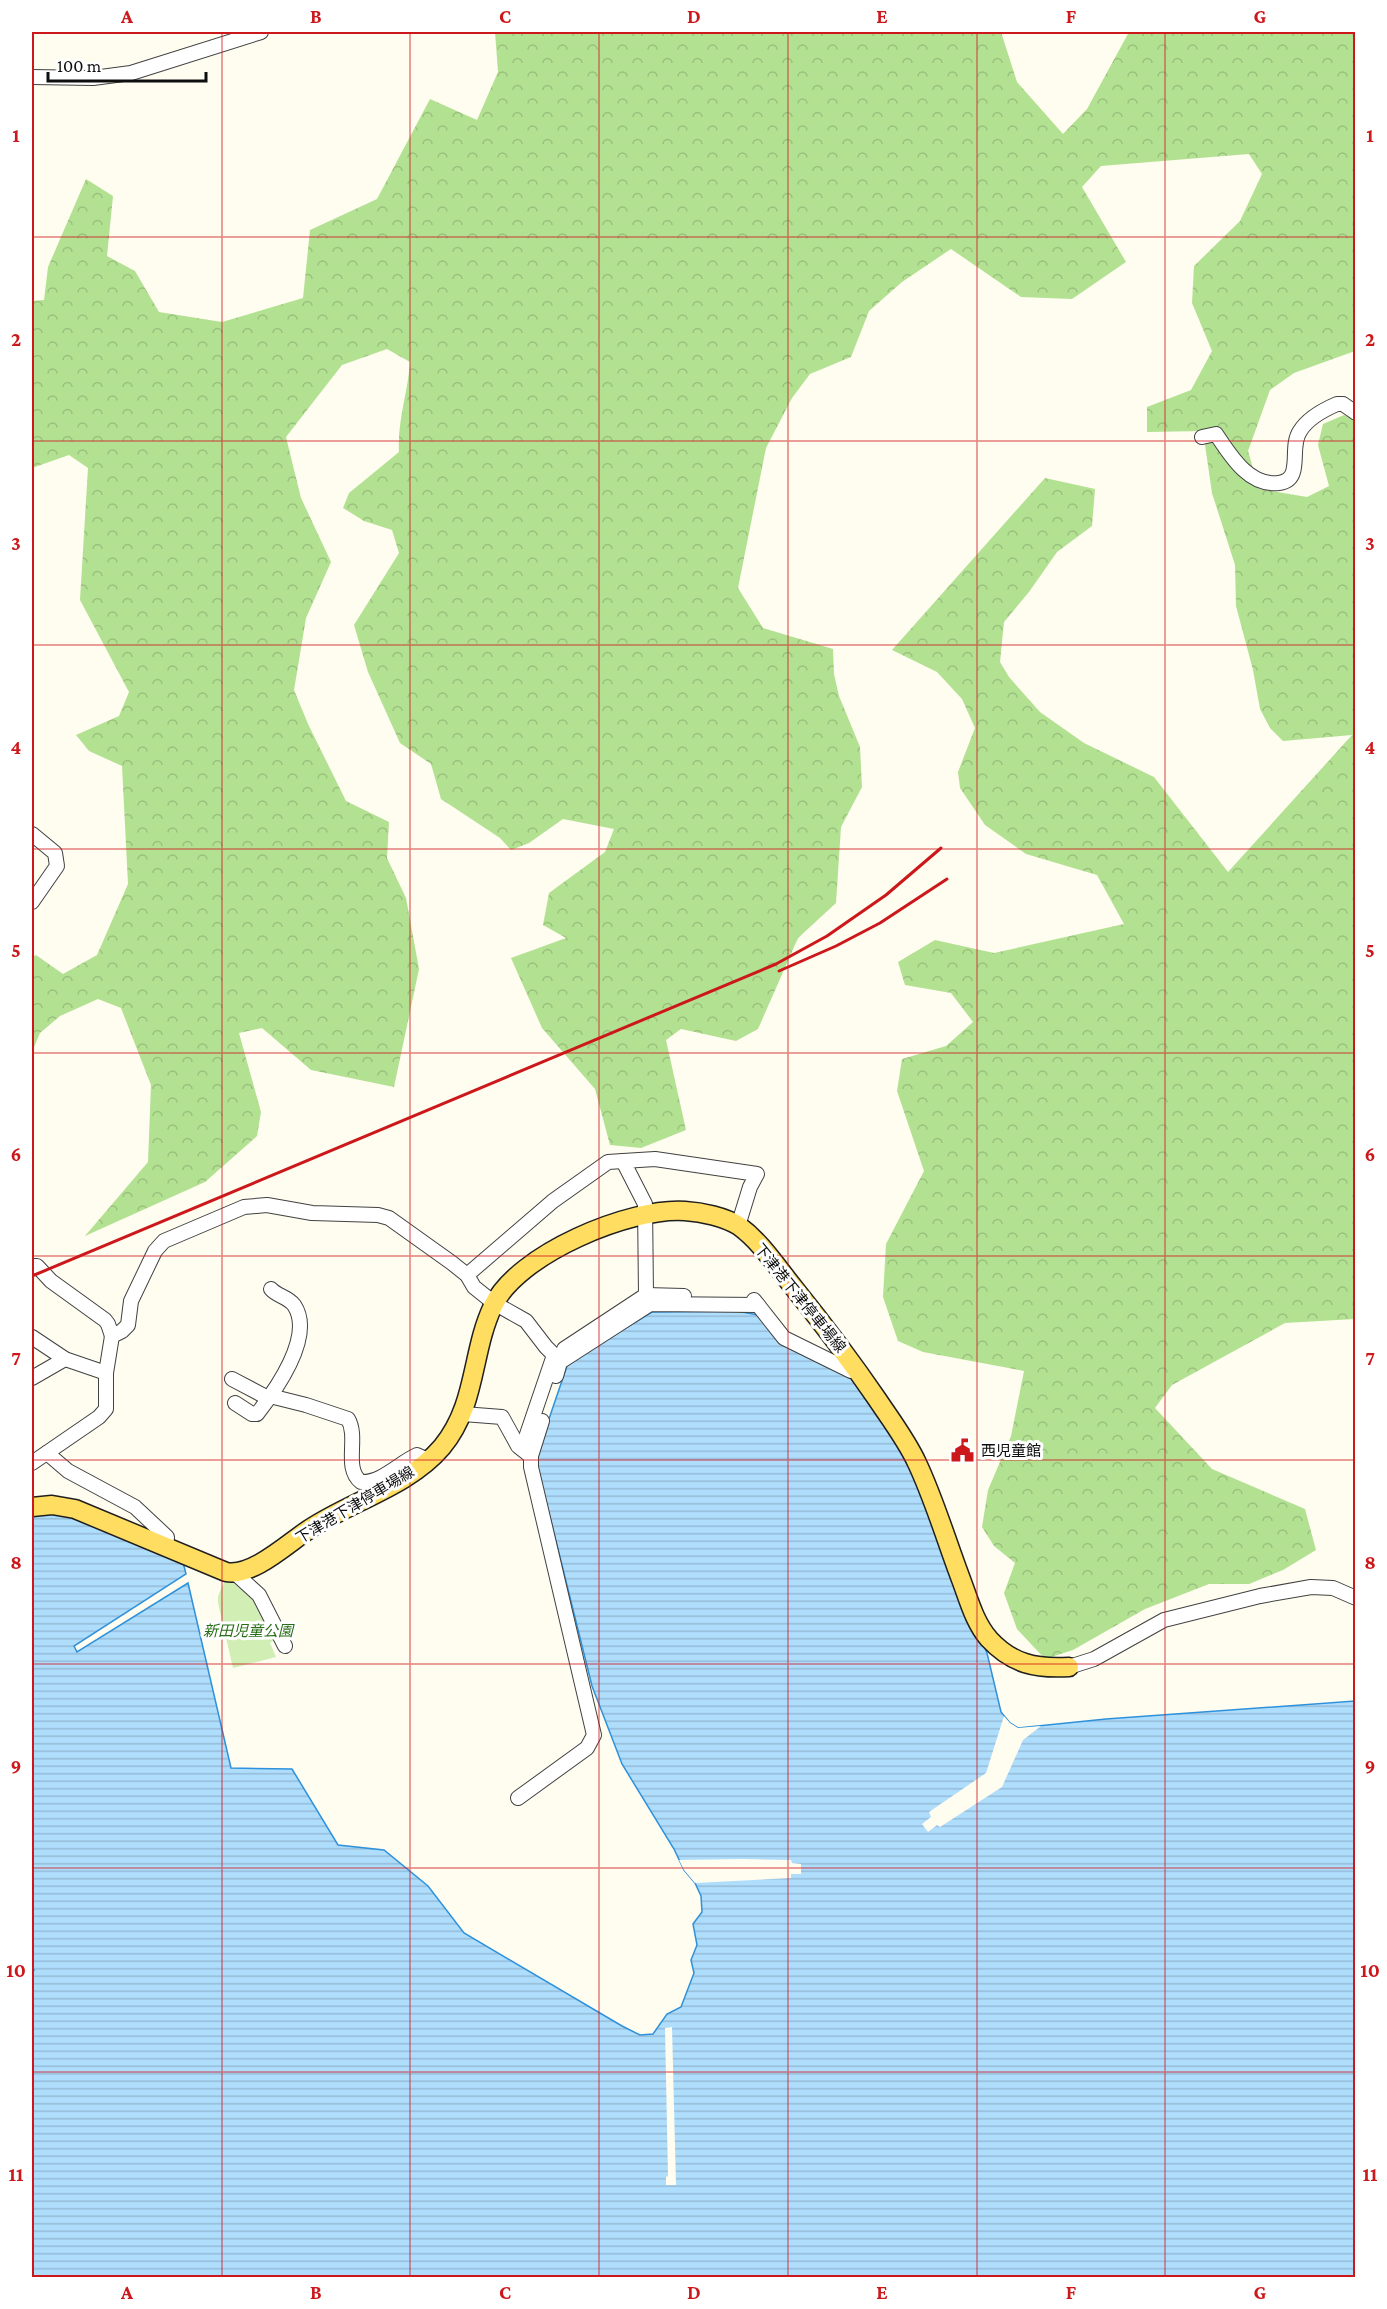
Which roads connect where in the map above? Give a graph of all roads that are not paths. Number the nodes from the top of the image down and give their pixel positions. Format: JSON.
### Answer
{"nodes":[{"id":1,"x":261,"y":32,"type":"edge"},
{"id":2,"x":32,"y":77,"type":"edge"},
{"id":3,"x":1356,"y":413,"type":"edge"},
{"id":4,"x":1202,"y":437,"type":"dead end"},
{"id":5,"x":32,"y":834,"type":"edge"},
{"id":6,"x":32,"y":902,"type":"edge"},
{"id":7,"x":622,"y":1161,"type":"junction"},
{"id":8,"x":644,"y":1215,"type":"junction"},
{"id":9,"x":738,"y":1226,"type":"junction"},
{"id":10,"x":32,"y":1266,"type":"edge"},
{"id":11,"x":466,"y":1275,"type":"junction"},
{"id":12,"x":271,"y":1289,"type":"dead end"},
{"id":13,"x":646,"y":1295,"type":"junction"},
{"id":14,"x":494,"y":1303,"type":"junction"},
{"id":15,"x":758,"y":1305,"type":"junction"},
{"id":16,"x":112,"y":1336,"type":"junction"},
{"id":17,"x":32,"y":1337,"type":"edge"},
{"id":18,"x":554,"y":1355,"type":"junction"},
{"id":19,"x":65,"y":1359,"type":"junction"},
{"id":20,"x":857,"y":1369,"type":"junction"},
{"id":21,"x":106,"y":1373,"type":"junction"},
{"id":22,"x":32,"y":1378,"type":"edge"},
{"id":23,"x":232,"y":1379,"type":"dead end"},
{"id":24,"x":269,"y":1397,"type":"junction"},
{"id":25,"x":235,"y":1403,"type":"dead end"},
{"id":26,"x":463,"y":1414,"type":"junction"},
{"id":27,"x":47,"y":1453,"type":"junction"},
{"id":28,"x":526,"y":1453,"type":"junction"},
{"id":29,"x":429,"y":1460,"type":"junction"},
{"id":30,"x":32,"y":1463,"type":"edge"},
{"id":31,"x":32,"y":1507,"type":"edge"},
{"id":32,"x":165,"y":1547,"type":"junction"},
{"id":33,"x":235,"y":1573,"type":"junction"},
{"id":34,"x":1356,"y":1598,"type":"edge"},
{"id":35,"x":285,"y":1646,"type":"dead end"},
{"id":36,"x":1068,"y":1667,"type":"joint"},
{"id":37,"x":518,"y":1798,"type":"dead end"}],
"edges":[{"from":1,"to":2,"type":"street"},
{"from":3,"to":4,"type":"street"},
{"from":5,"to":6,"type":"street"},
{"from":7,"to":8,"type":"street"},
{"from":7,"to":9,"type":"street"},
{"from":7,"to":11,"type":"street"},
{"from":8,"to":9,"type":"main road","name":"下津港下津停車場線"},
{"from":8,"to":13,"type":"street"},
{"from":8,"to":14,"type":"main road","name":"下津港下津停車場線"},
{"from":9,"to":20,"type":"main road","name":"下津港下津停車場線"},
{"from":10,"to":16,"type":"street"},
{"from":11,"to":14,"type":"street"},
{"from":11,"to":16,"type":"street"},
{"from":12,"to":24,"type":"street"},
{"from":13,"to":15,"type":"street"},
{"from":13,"to":18,"type":"street"},
{"from":14,"to":18,"type":"street"},
{"from":14,"to":26,"type":"main road","name":"下津港下津停車場線"},
{"from":15,"to":20,"type":"street"},
{"from":15,"to":28,"type":"street"},
{"from":16,"to":21,"type":"street"},
{"from":17,"to":19,"type":"street"},
{"from":18,"to":28,"type":"street"},
{"from":19,"to":21,"type":"street"},
{"from":19,"to":22,"type":"street"},
{"from":20,"to":36,"type":"main road","name":"下津港下津停車場線"},
{"from":21,"to":27,"type":"street"},
{"from":23,"to":24,"type":"street"},
{"from":24,"to":25,"type":"street"},
{"from":24,"to":29,"type":"street"},
{"from":26,"to":28,"type":"street"},
{"from":26,"to":29,"type":"main road","name":"下津港下津停車場線"},
{"from":27,"to":30,"type":"street"},
{"from":27,"to":32,"type":"street"},
{"from":28,"to":37,"type":"street"},
{"from":29,"to":33,"type":"main road","name":"下津港下津停車場線"},
{"from":31,"to":32,"type":"main road"},
{"from":32,"to":33,"type":"main road"},
{"from":33,"to":35,"type":"street"},
{"from":34,"to":36,"type":"street"}]}
